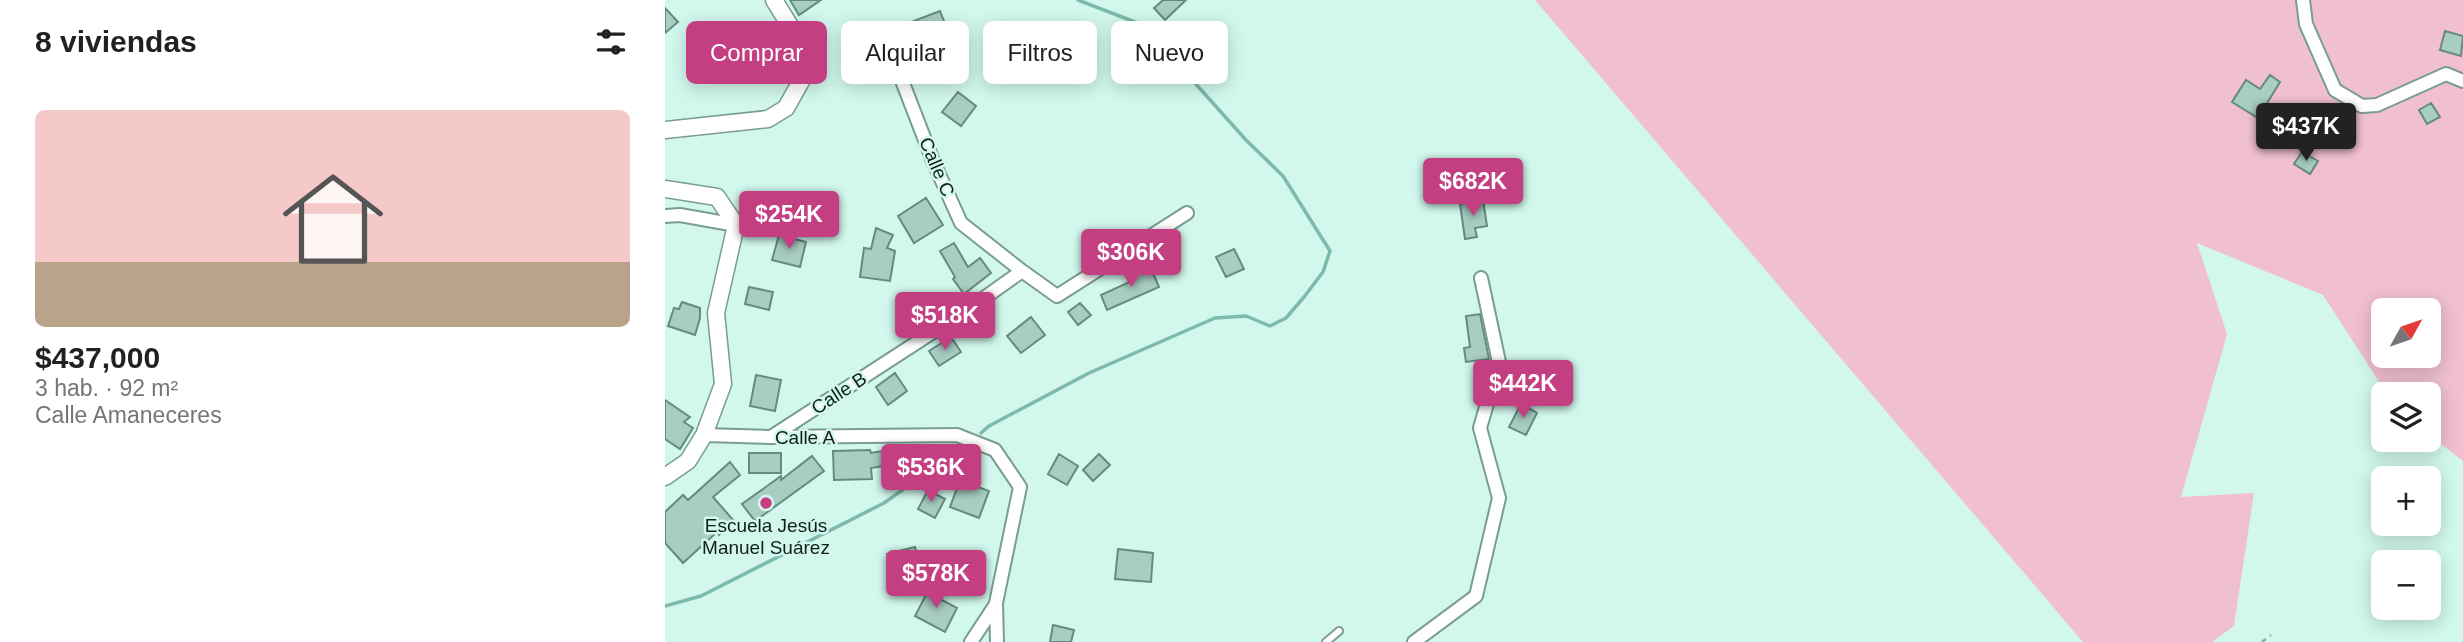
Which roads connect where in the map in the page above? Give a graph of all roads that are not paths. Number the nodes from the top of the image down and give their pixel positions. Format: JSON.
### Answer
{"nodes":[{"id":1,"x":774,"y":0,"type":"edge"},
{"id":2,"x":2303,"y":0,"type":"edge"},
{"id":3,"x":2463,"y":81,"type":"edge"},
{"id":4,"x":903,"y":84,"type":"edge"},
{"id":5,"x":665,"y":130,"type":"edge"},
{"id":6,"x":665,"y":189,"type":"edge"},
{"id":7,"x":1187,"y":213,"type":"dead end"},
{"id":8,"x":665,"y":216,"type":"edge"},
{"id":9,"x":736,"y":225,"type":"junction"},
{"id":10,"x":1022,"y":271,"type":"junction"},
{"id":11,"x":1481,"y":278,"type":"dead end"},
{"id":12,"x":704,"y":435,"type":"junction"},
{"id":13,"x":771,"y":438,"type":"junction"},
{"id":14,"x":665,"y":477,"type":"edge"},
{"id":15,"x":996,"y":603,"type":"junction"},
{"id":16,"x":1339,"y":631,"type":"dead end"},
{"id":17,"x":971,"y":642,"type":"edge"},
{"id":18,"x":997,"y":642,"type":"edge"},
{"id":19,"x":1326,"y":642,"type":"edge"},
{"id":20,"x":1414,"y":642,"type":"edge"}],
"edges":[{"from":1,"to":5,"type":"street"},
{"from":2,"to":3,"type":"street"},
{"from":4,"to":10,"type":"street","name":"Calle C"},
{"from":6,"to":9,"type":"street"},
{"from":7,"to":10,"type":"street"},
{"from":8,"to":9,"type":"street"},
{"from":9,"to":12,"type":"street"},
{"from":10,"to":13,"type":"street","name":"Calle B"},
{"from":11,"to":20,"type":"street"},
{"from":12,"to":13,"type":"street","name":"Calle A"},
{"from":12,"to":14,"type":"street"},
{"from":13,"to":15,"type":"street","name":"Calle A"},
{"from":15,"to":17,"type":"street"},
{"from":15,"to":18,"type":"street","name":"Calle A"},
{"from":16,"to":19,"type":"lane"}]}
